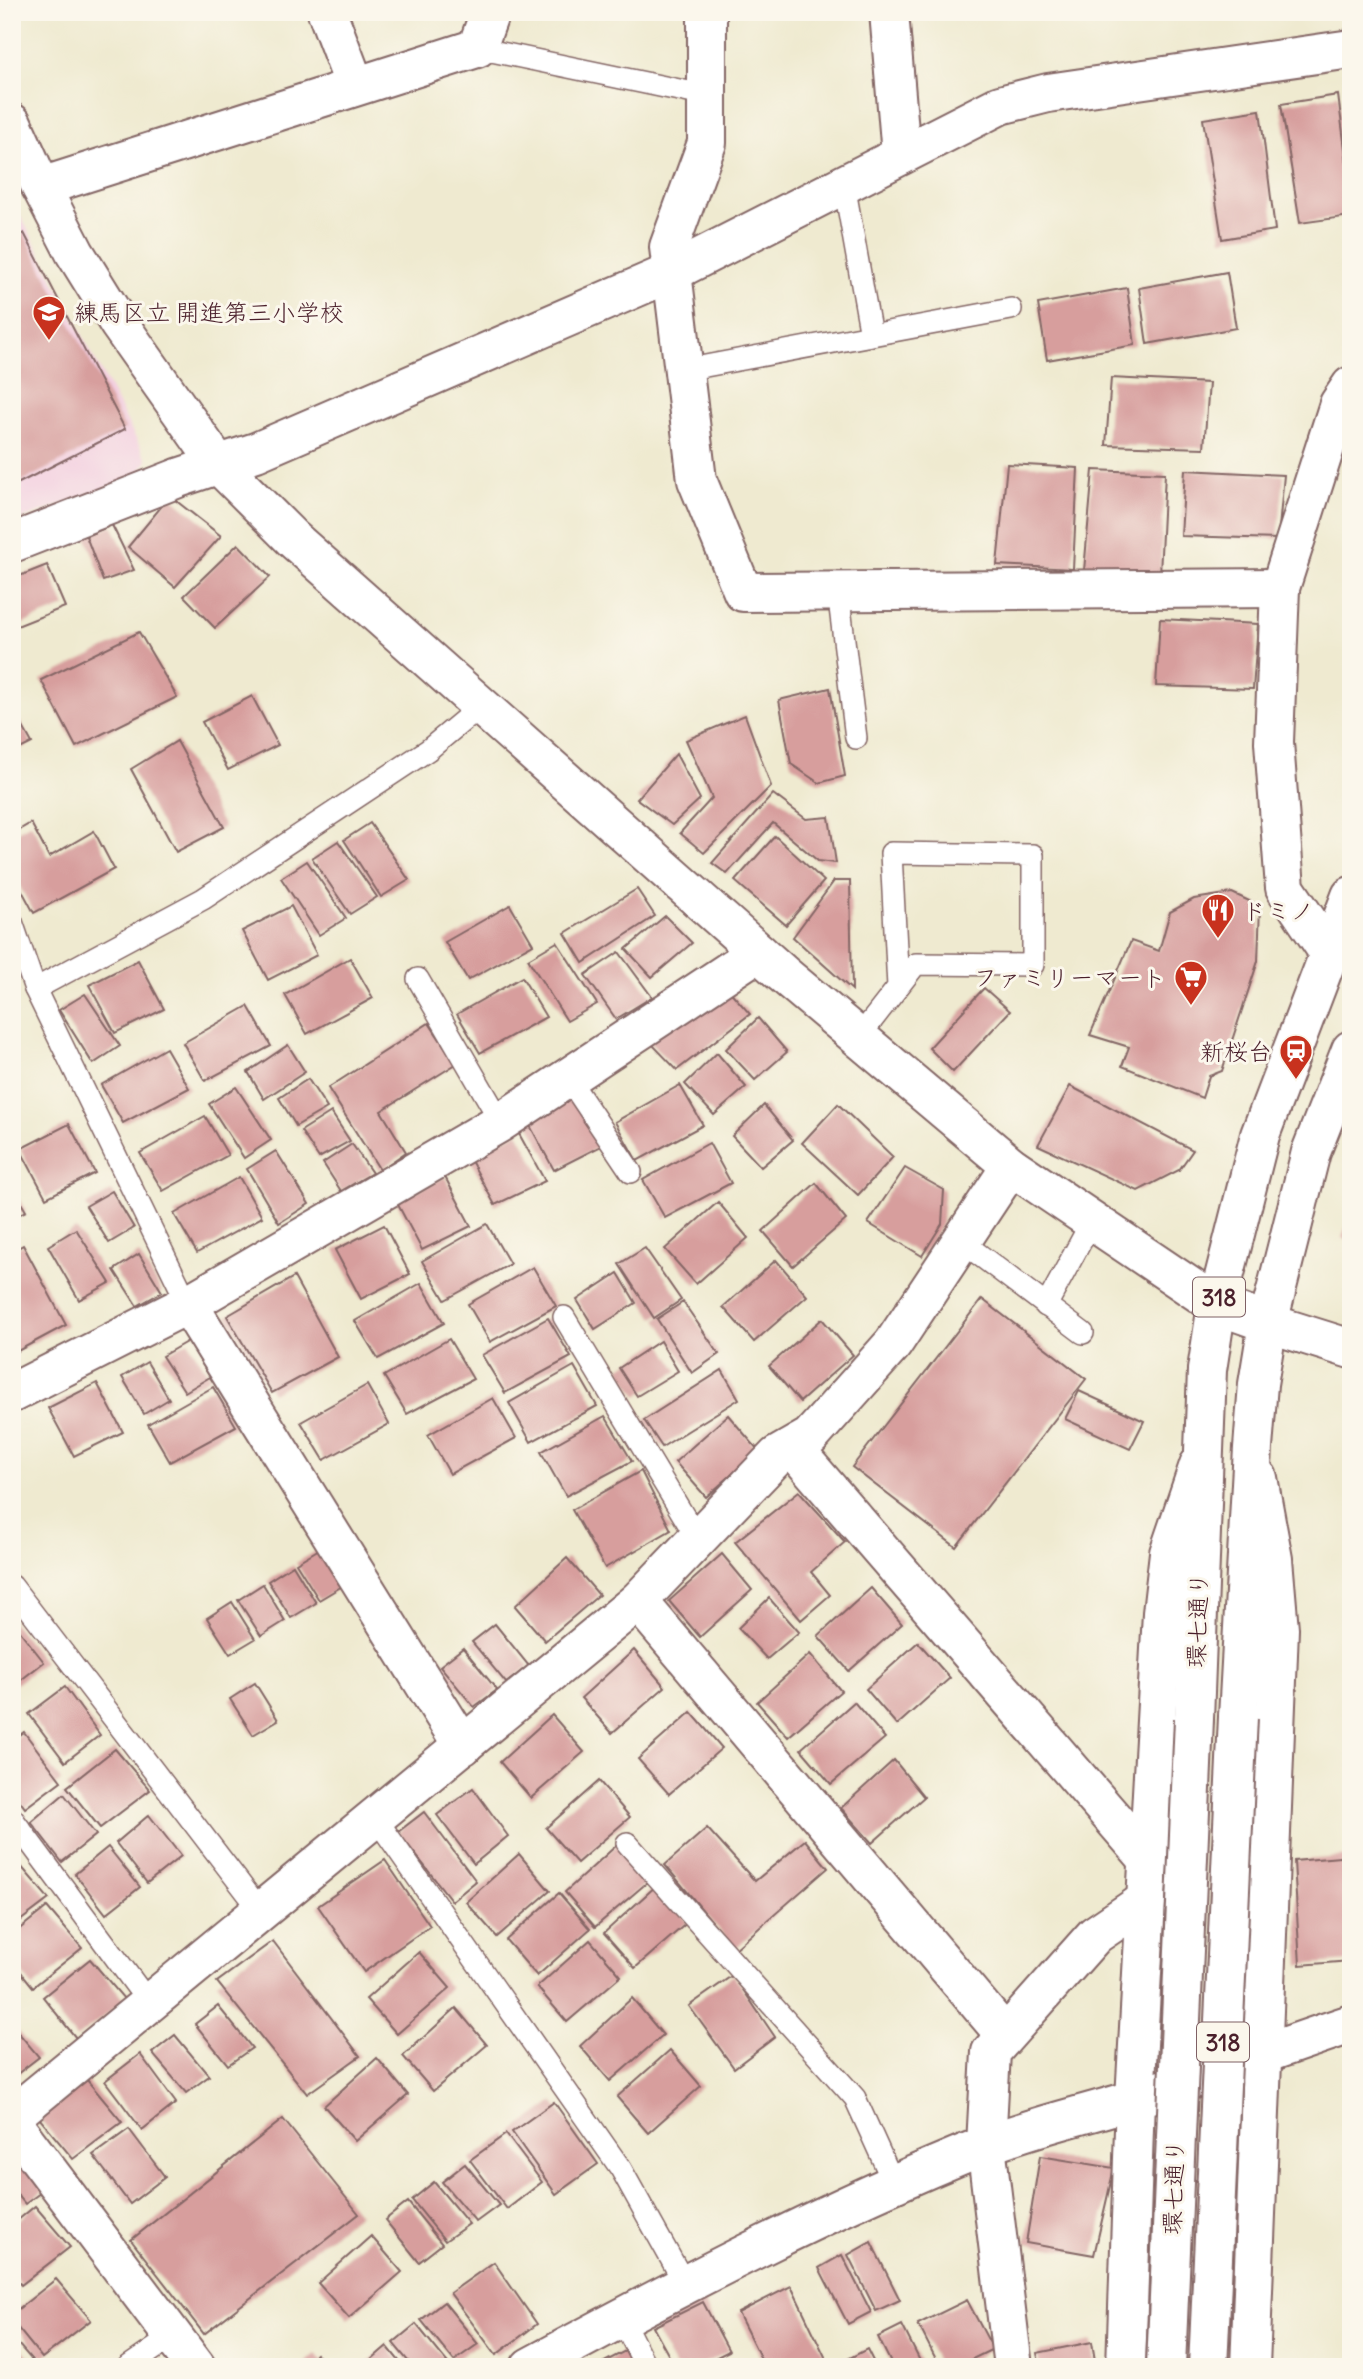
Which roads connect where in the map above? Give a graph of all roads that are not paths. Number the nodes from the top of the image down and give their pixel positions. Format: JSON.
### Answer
{"nodes":[{"id":1,"x":327,"y":12,"type":"edge"},
{"id":2,"x":490,"y":12,"type":"edge"},
{"id":3,"x":707,"y":12,"type":"edge"},
{"id":4,"x":889,"y":12,"type":"edge"},
{"id":5,"x":477,"y":48,"type":"junction"},
{"id":6,"x":1351,"y":49,"type":"edge"},
{"id":7,"x":355,"y":86,"type":"junction"},
{"id":8,"x":708,"y":96,"type":"junction"},
{"id":9,"x":12,"y":123,"type":"edge"},
{"id":10,"x":901,"y":155,"type":"junction"},
{"id":11,"x":844,"y":184,"type":"junction"},
{"id":12,"x":40,"y":187,"type":"junction"},
{"id":13,"x":672,"y":272,"type":"junction"},
{"id":14,"x":1011,"y":309,"type":"dead end"},
{"id":15,"x":871,"y":335,"type":"junction"},
{"id":16,"x":684,"y":370,"type":"junction"},
{"id":17,"x":1351,"y":386,"type":"edge"},
{"id":18,"x":218,"y":464,"type":"junction"},
{"id":19,"x":12,"y":543,"type":"edge"},
{"id":20,"x":1280,"y":588,"type":"junction"},
{"id":21,"x":838,"y":590,"type":"junction"},
{"id":22,"x":482,"y":705,"type":"junction"},
{"id":23,"x":856,"y":738,"type":"dead end"},
{"id":24,"x":1351,"y":896,"type":"edge"},
{"id":25,"x":12,"y":922,"type":"edge"},
{"id":26,"x":758,"y":952,"type":"junction"},
{"id":27,"x":1329,"y":953,"type":"junction"},
{"id":28,"x":418,"y":979,"type":"dead end"},
{"id":29,"x":898,"y":987,"type":"junction"},
{"id":30,"x":35,"y":989,"type":"junction"},
{"id":31,"x":859,"y":1037,"type":"junction"},
{"id":32,"x":1351,"y":1050,"type":"edge"},
{"id":33,"x":568,"y":1078,"type":"junction"},
{"id":34,"x":502,"y":1122,"type":"junction"},
{"id":35,"x":1011,"y":1166,"type":"junction"},
{"id":36,"x":631,"y":1172,"type":"dead end"},
{"id":37,"x":1092,"y":1221,"type":"junction"},
{"id":38,"x":961,"y":1241,"type":"junction"},
{"id":39,"x":188,"y":1304,"type":"junction"},
{"id":40,"x":1217,"y":1305,"type":"junction"},
{"id":41,"x":1046,"y":1306,"type":"junction"},
{"id":42,"x":564,"y":1317,"type":"dead end"},
{"id":43,"x":1268,"y":1323,"type":"junction"},
{"id":44,"x":1083,"y":1333,"type":"dead end"},
{"id":45,"x":1351,"y":1349,"type":"edge"},
{"id":46,"x":12,"y":1392,"type":"edge"},
{"id":47,"x":793,"y":1448,"type":"junction"},
{"id":48,"x":1253,"y":1448,"type":"junction"},
{"id":49,"x":1203,"y":1451,"type":"junction"},
{"id":50,"x":697,"y":1538,"type":"junction"},
{"id":51,"x":12,"y":1586,"type":"edge"},
{"id":52,"x":638,"y":1601,"type":"junction"},
{"id":53,"x":463,"y":1746,"type":"junction"},
{"id":54,"x":375,"y":1817,"type":"junction"},
{"id":55,"x":12,"y":1818,"type":"edge"},
{"id":56,"x":627,"y":1843,"type":"dead end"},
{"id":57,"x":1148,"y":1859,"type":"junction"},
{"id":58,"x":1145,"y":1901,"type":"junction"},
{"id":59,"x":261,"y":1911,"type":"junction"},
{"id":60,"x":149,"y":2003,"type":"junction"},
{"id":61,"x":1351,"y":2024,"type":"edge"},
{"id":62,"x":1004,"y":2035,"type":"junction"},
{"id":63,"x":1264,"y":2052,"type":"junction"},
{"id":64,"x":1135,"y":2099,"type":"junction"},
{"id":65,"x":12,"y":2116,"type":"edge"},
{"id":66,"x":12,"y":2123,"type":"edge"},
{"id":67,"x":986,"y":2145,"type":"junction"},
{"id":68,"x":894,"y":2184,"type":"junction"},
{"id":69,"x":685,"y":2284,"type":"junction"},
{"id":70,"x":621,"y":2317,"type":"junction"},
{"id":71,"x":173,"y":2336,"type":"junction"},
{"id":72,"x":128,"y":2367,"type":"edge"},
{"id":73,"x":196,"y":2367,"type":"edge"},
{"id":74,"x":530,"y":2367,"type":"edge"},
{"id":75,"x":646,"y":2367,"type":"edge"},
{"id":76,"x":1013,"y":2367,"type":"edge"},
{"id":77,"x":1126,"y":2367,"type":"edge"},
{"id":78,"x":1166,"y":2367,"type":"edge"},
{"id":79,"x":1208,"y":2367,"type":"edge"},
{"id":80,"x":1250,"y":2367,"type":"edge"}],
"edges":[{"from":1,"to":7,"type":"street"},
{"from":2,"to":5,"type":"street"},
{"from":3,"to":8,"type":"street"},
{"from":4,"to":10,"type":"street"},
{"from":5,"to":7,"type":"street"},
{"from":5,"to":8,"type":"lane"},
{"from":6,"to":10,"type":"street"},
{"from":7,"to":12,"type":"street"},
{"from":8,"to":13,"type":"street"},
{"from":9,"to":12,"type":"street"},
{"from":10,"to":11,"type":"street"},
{"from":11,"to":13,"type":"street"},
{"from":11,"to":15,"type":"lane"},
{"from":12,"to":18,"type":"street"},
{"from":13,"to":16,"type":"street"},
{"from":13,"to":18,"type":"street"},
{"from":14,"to":15,"type":"lane"},
{"from":15,"to":16,"type":"lane"},
{"from":16,"to":21,"type":"street"},
{"from":17,"to":20,"type":"street"},
{"from":18,"to":19,"type":"street"},
{"from":18,"to":22,"type":"street"},
{"from":20,"to":21,"type":"street"},
{"from":20,"to":27,"type":"street"},
{"from":21,"to":23,"type":"lane"},
{"from":22,"to":26,"type":"street"},
{"from":22,"to":30,"type":"lane"},
{"from":24,"to":27,"type":"street","name":"環七通り","number":"318"},
{"from":25,"to":30,"type":"lane"},
{"from":26,"to":31,"type":"street"},
{"from":26,"to":33,"type":"street"},
{"from":27,"to":40,"type":"street","name":"環七通り","number":"318"},
{"from":28,"to":34,"type":"lane"},
{"from":29,"to":29,"type":"lane"},
{"from":29,"to":31,"type":"lane"},
{"from":30,"to":39,"type":"lane"},
{"from":31,"to":35,"type":"street"},
{"from":32,"to":43,"type":"street","name":"環七通り","number":"318"},
{"from":33,"to":34,"type":"street"},
{"from":33,"to":36,"type":"lane"},
{"from":34,"to":39,"type":"street"},
{"from":35,"to":37,"type":"street"},
{"from":35,"to":38,"type":"street"},
{"from":37,"to":40,"type":"street"},
{"from":37,"to":41,"type":"lane"},
{"from":38,"to":41,"type":"lane"},
{"from":38,"to":47,"type":"street"},
{"from":39,"to":46,"type":"street"},
{"from":39,"to":53,"type":"street"},
{"from":40,"to":43,"type":"street"},
{"from":40,"to":49,"type":"street","name":"環七通り","number":"318"},
{"from":41,"to":44,"type":"lane"},
{"from":42,"to":50,"type":"lane"},
{"from":43,"to":45,"type":"street"},
{"from":43,"to":48,"type":"street","name":"環七通り","number":"318"},
{"from":47,"to":50,"type":"street"},
{"from":47,"to":57,"type":"street"},
{"from":48,"to":63,"type":"street"},
{"from":48,"to":79,"type":"street","name":"環七通り","number":"318","bridge":true},
{"from":49,"to":57,"type":"street"},
{"from":49,"to":78,"type":"street","name":"環七通り","number":"318","bridge":true},
{"from":50,"to":52,"type":"street"},
{"from":51,"to":59,"type":"lane"},
{"from":52,"to":53,"type":"street"},
{"from":52,"to":62,"type":"street"},
{"from":53,"to":54,"type":"street"},
{"from":54,"to":59,"type":"street"},
{"from":54,"to":69,"type":"lane"},
{"from":55,"to":60,"type":"lane"},
{"from":56,"to":68,"type":"lane"},
{"from":57,"to":58,"type":"street"},
{"from":58,"to":62,"type":"street"},
{"from":58,"to":64,"type":"street"},
{"from":59,"to":60,"type":"street"},
{"from":60,"to":65,"type":"street"},
{"from":61,"to":63,"type":"street"},
{"from":62,"to":67,"type":"street"},
{"from":63,"to":64,"type":"street"},
{"from":63,"to":80,"type":"street"},
{"from":64,"to":67,"type":"street"},
{"from":64,"to":77,"type":"street"},
{"from":66,"to":71,"type":"street"},
{"from":67,"to":68,"type":"street"},
{"from":67,"to":76,"type":"street"},
{"from":68,"to":69,"type":"street"},
{"from":69,"to":70,"type":"street"},
{"from":70,"to":74,"type":"street"},
{"from":70,"to":75,"type":"lane"},
{"from":71,"to":72,"type":"lane"},
{"from":71,"to":73,"type":"street"}]}
